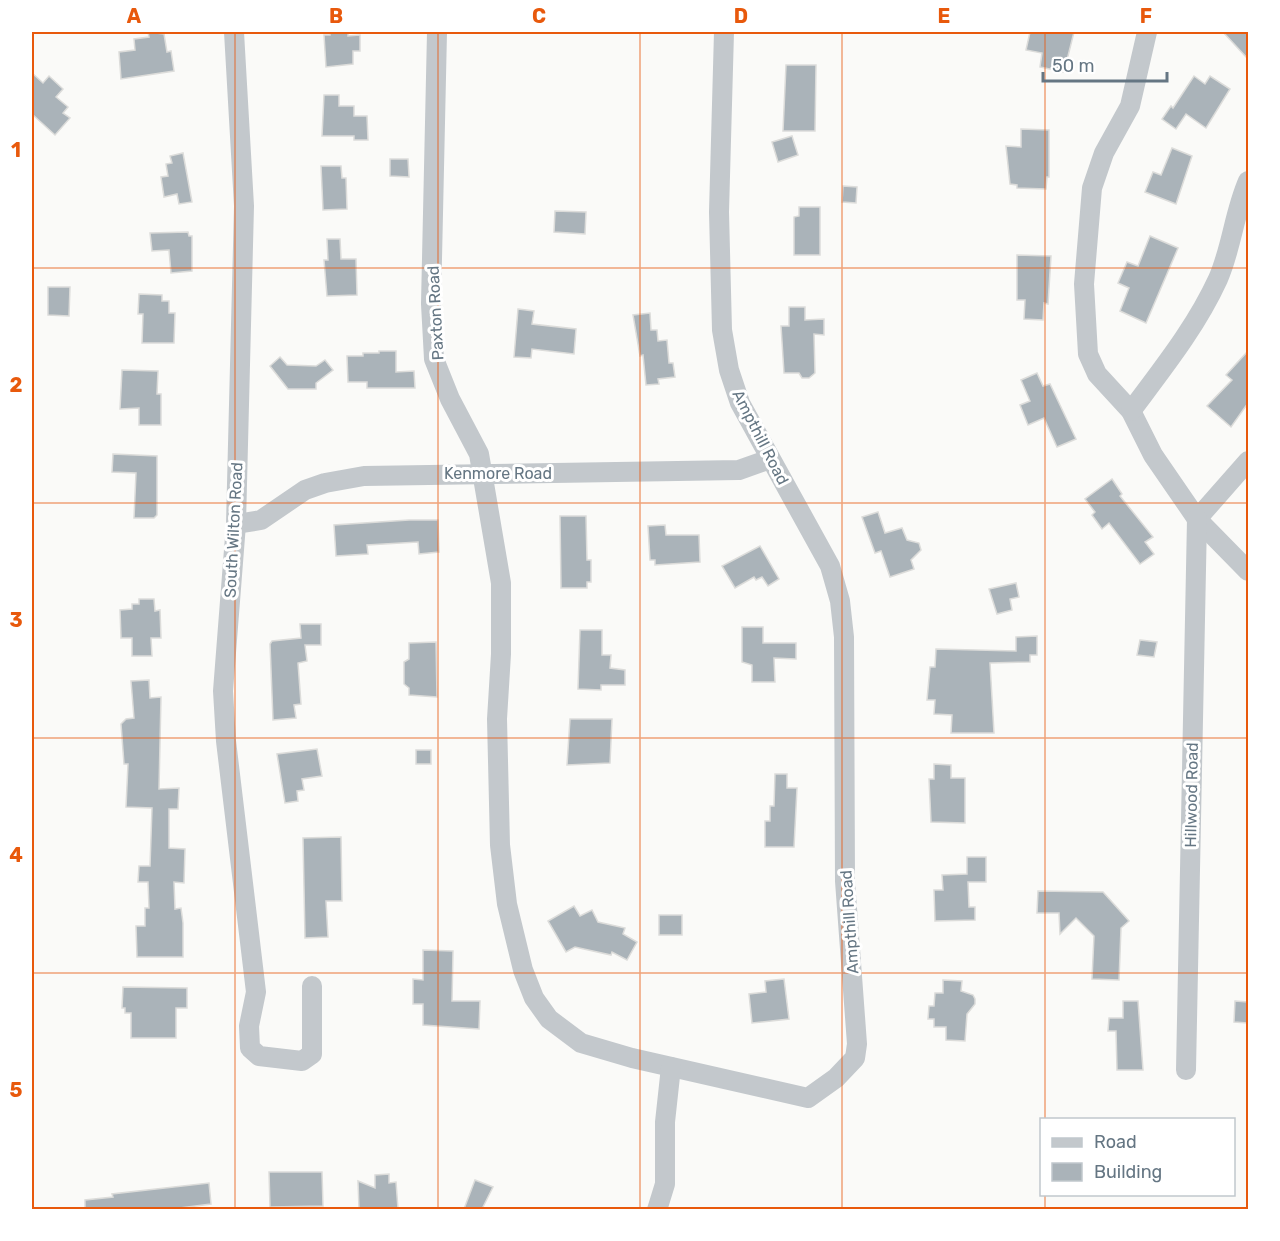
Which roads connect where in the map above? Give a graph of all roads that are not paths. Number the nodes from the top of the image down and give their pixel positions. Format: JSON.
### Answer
{"nodes":[{"id":1,"x":234,"y":32,"type":"edge"},
{"id":2,"x":436,"y":32,"type":"edge"},
{"id":3,"x":724,"y":32,"type":"edge"},
{"id":4,"x":1148,"y":32,"type":"edge"},
{"id":5,"x":1248,"y":181,"type":"edge"},
{"id":6,"x":1131,"y":411,"type":"junction"},
{"id":7,"x":770,"y":459,"type":"junction"},
{"id":8,"x":1248,"y":461,"type":"edge"},
{"id":9,"x":482,"y":473,"type":"junction"},
{"id":10,"x":1197,"y":519,"type":"junction"},
{"id":11,"x":236,"y":524,"type":"junction"},
{"id":12,"x":1248,"y":571,"type":"edge"},
{"id":13,"x":501,"y":583,"type":"joint"},
{"id":14,"x":312,"y":986,"type":"dead end"},
{"id":15,"x":671,"y":1067,"type":"junction"},
{"id":16,"x":1186,"y":1070,"type":"dead end"},
{"id":17,"x":657,"y":1209,"type":"edge"}],
"edges":[{"from":1,"to":11,"type":"street","name":"South Wilton Road"},
{"from":2,"to":9,"type":"street","name":"Paxton Road"},
{"from":3,"to":7,"type":"street","name":"Ampthill Road"},
{"from":4,"to":6,"type":"street"},
{"from":5,"to":6,"type":"street"},
{"from":6,"to":10,"type":"street"},
{"from":7,"to":9,"type":"street","name":"Kenmore Road"},
{"from":7,"to":15,"type":"street","name":"Ampthill Road"},
{"from":8,"to":10,"type":"street"},
{"from":9,"to":11,"type":"street","name":"Kenmore Road"},
{"from":9,"to":13,"type":"street","name":"Paxton Road"},
{"from":10,"to":12,"type":"street"},
{"from":10,"to":16,"type":"street","name":"Hillwood Road"},
{"from":11,"to":14,"type":"street","name":"South Wilton Road"},
{"from":13,"to":15,"type":"street","name":"Ampthill Road"},
{"from":15,"to":17,"type":"street"}]}
